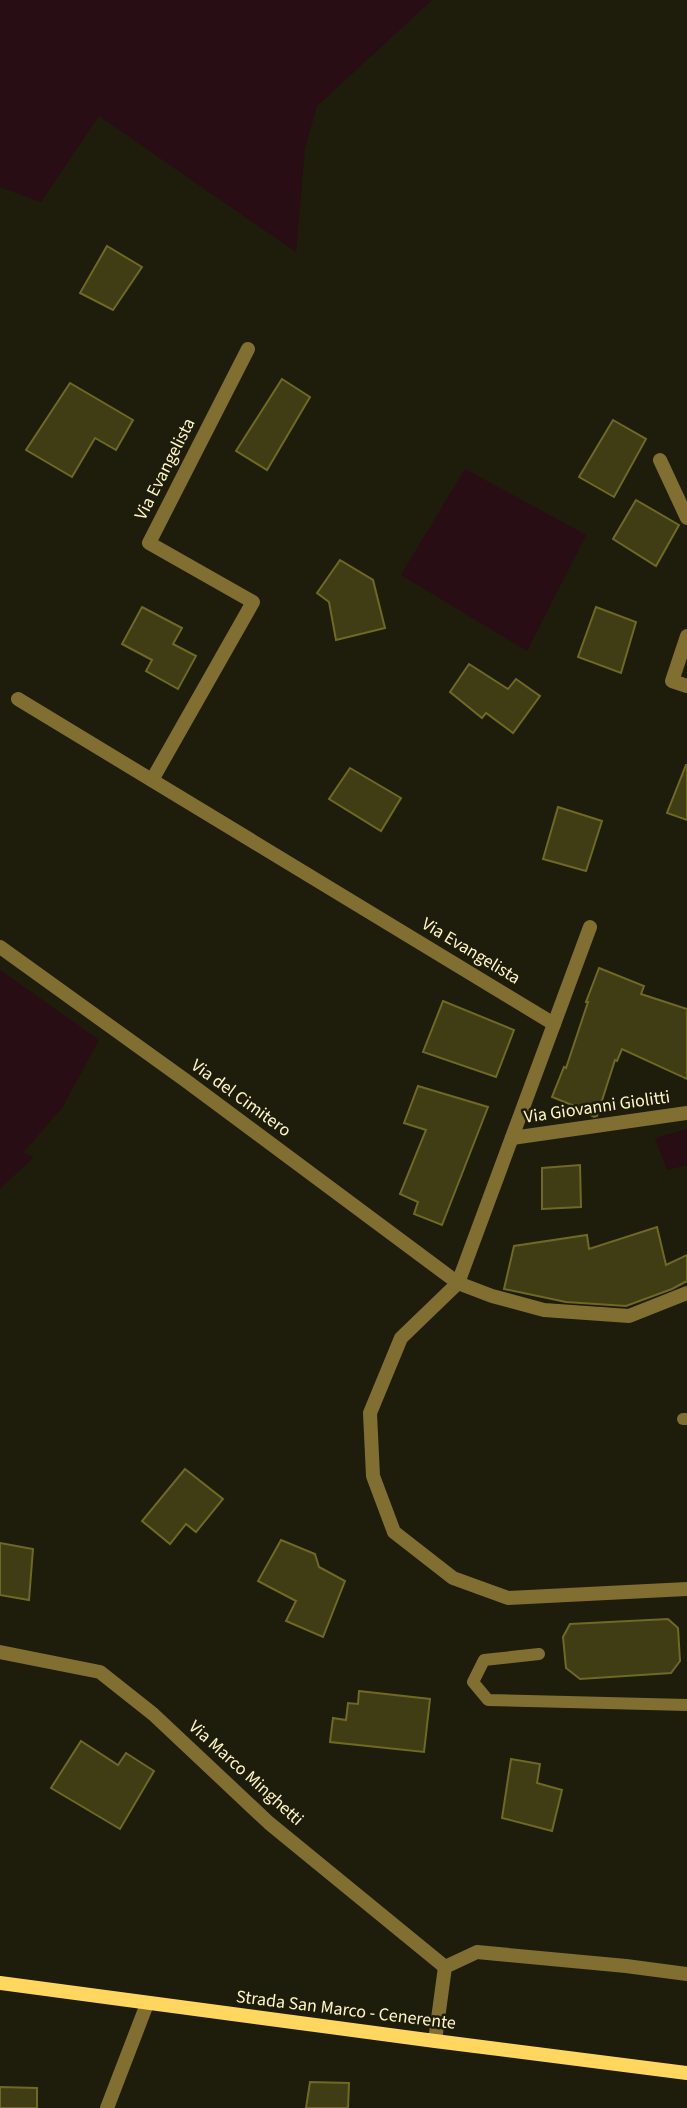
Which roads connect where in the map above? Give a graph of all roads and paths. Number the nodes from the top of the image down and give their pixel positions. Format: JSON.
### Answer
{"nodes":[{"id":1,"x":248,"y":349,"type":"dead end"},
{"id":2,"x":660,"y":460,"type":"dead end"},
{"id":3,"x":687,"y":517,"type":"edge"},
{"id":4,"x":687,"y":636,"type":"edge"},
{"id":5,"x":687,"y":686,"type":"edge"},
{"id":6,"x":18,"y":699,"type":"dead end"},
{"id":7,"x":152,"y":780,"type":"junction"},
{"id":8,"x":590,"y":927,"type":"dead end"},
{"id":9,"x":0,"y":947,"type":"edge"},
{"id":10,"x":554,"y":1024,"type":"junction"},
{"id":11,"x":686,"y":1111,"type":"edge"},
{"id":12,"x":512,"y":1138,"type":"junction"},
{"id":13,"x":458,"y":1283,"type":"junction"},
{"id":14,"x":687,"y":1293,"type":"edge"},
{"id":15,"x":687,"y":1589,"type":"edge"},
{"id":16,"x":0,"y":1652,"type":"edge"},
{"id":17,"x":539,"y":1654,"type":"dead end"},
{"id":18,"x":687,"y":1705,"type":"edge"},
{"id":19,"x":445,"y":1967,"type":"junction"},
{"id":20,"x":687,"y":1974,"type":"edge"},
{"id":21,"x":0,"y":1983,"type":"edge"},
{"id":22,"x":147,"y":2004,"type":"junction"},
{"id":23,"x":435,"y":2041,"type":"junction"},
{"id":24,"x":687,"y":2073,"type":"edge"},
{"id":25,"x":107,"y":2108,"type":"edge"}],
"edges":[{"from":1,"to":7,"type":"street","name":"Via Evangelista"},
{"from":2,"to":3,"type":"street"},
{"from":4,"to":5,"type":"street"},
{"from":6,"to":7,"type":"street","name":"Via Evangelista"},
{"from":7,"to":10,"type":"street","name":"Via Evangelista"},
{"from":8,"to":10,"type":"street"},
{"from":9,"to":13,"type":"street","name":"Via del Cimitero"},
{"from":10,"to":12,"type":"street"},
{"from":11,"to":12,"type":"street","name":"Via Giovanni Giolitti"},
{"from":12,"to":13,"type":"street"},
{"from":13,"to":14,"type":"street","name":"Via del Cimitero"},
{"from":13,"to":15,"type":"street"},
{"from":16,"to":19,"type":"street","name":"Via Marco Minghetti"},
{"from":17,"to":18,"type":"lane"},
{"from":19,"to":20,"type":"street"},
{"from":19,"to":23,"type":"street"},
{"from":21,"to":22,"type":"main road","name":"Strada San Marco - Cenerente"},
{"from":22,"to":23,"type":"main road","name":"Strada San Marco - Cenerente"},
{"from":22,"to":25,"type":"street"},
{"from":23,"to":24,"type":"main road","name":"Strada San Marco - Cenerente"}]}
